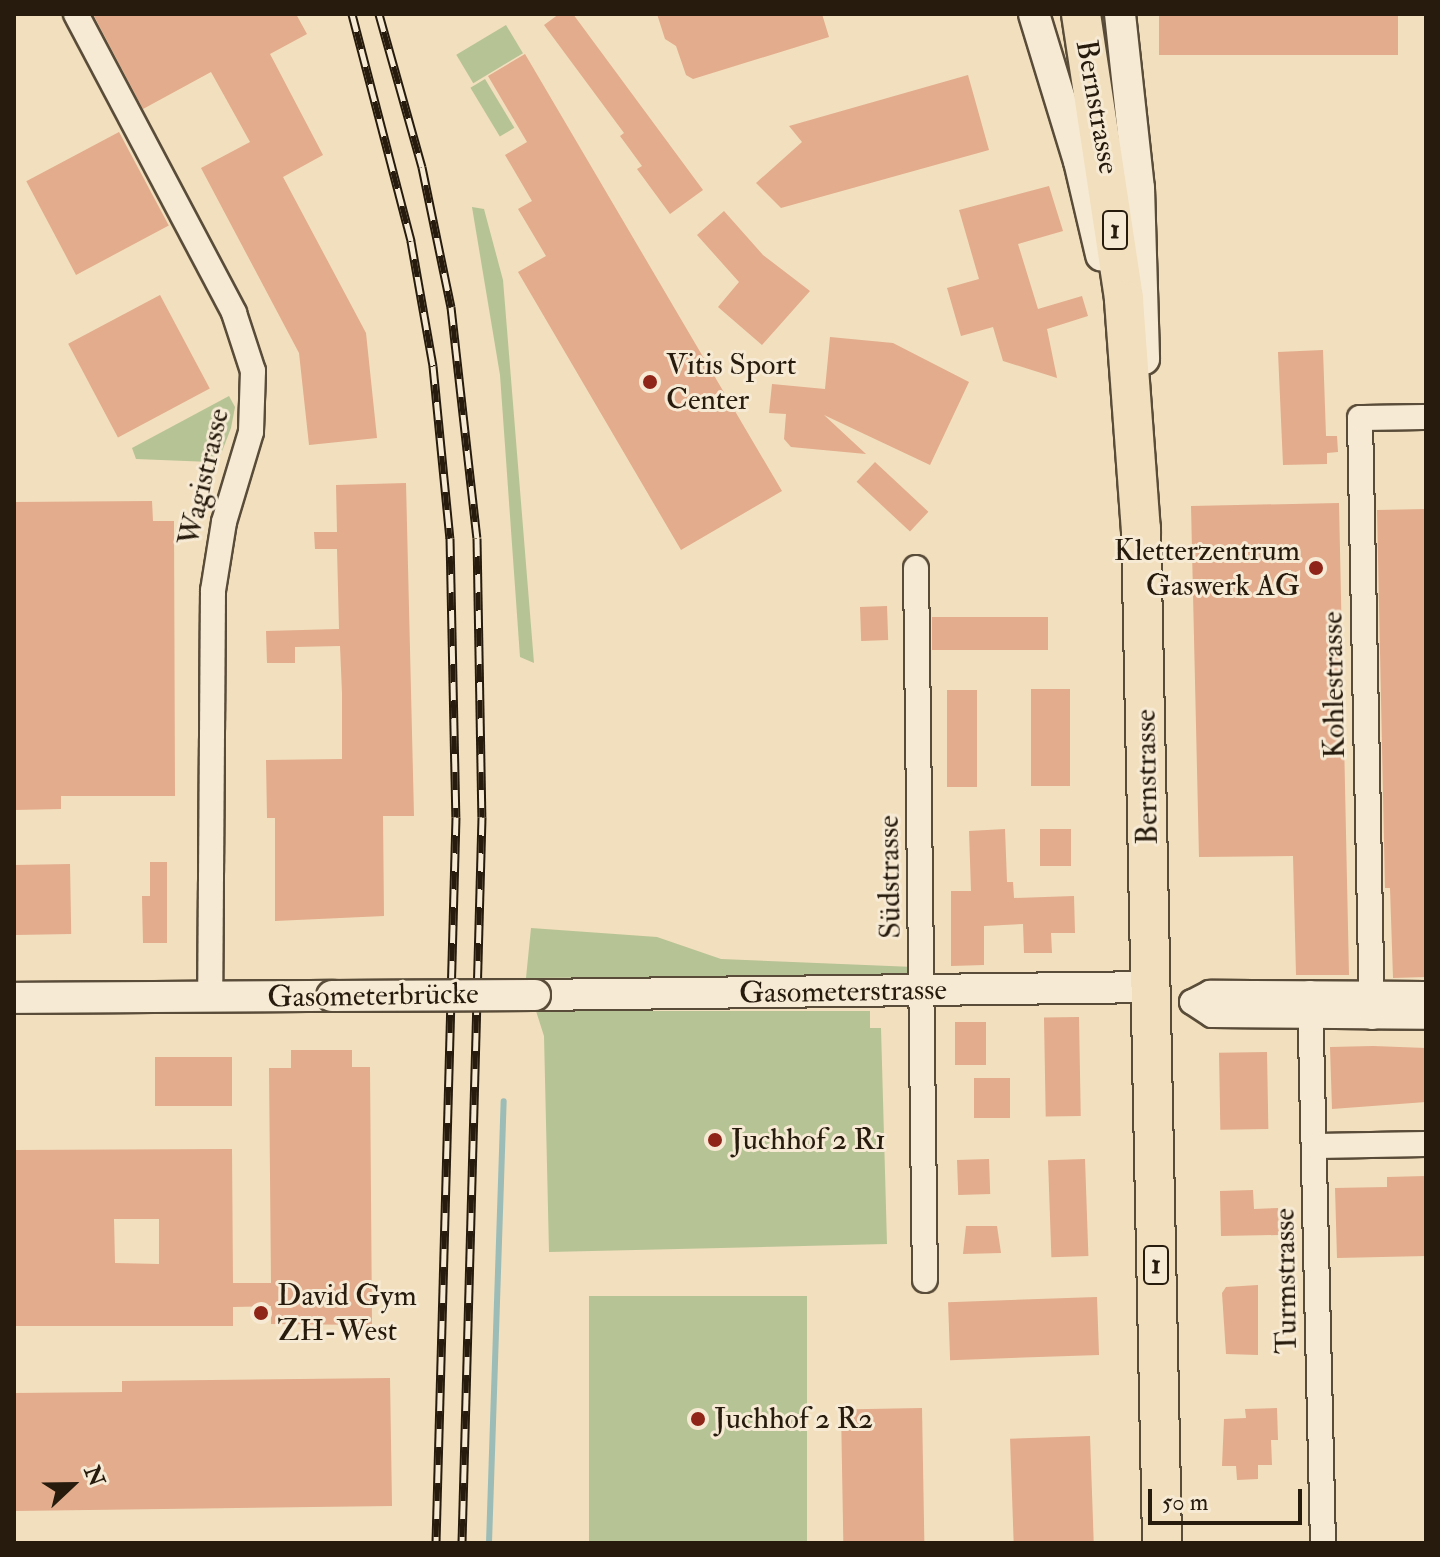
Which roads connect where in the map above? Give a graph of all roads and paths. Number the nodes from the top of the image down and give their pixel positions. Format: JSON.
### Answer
{"nodes":[{"id":1,"x":76,"y":14,"type":"edge"},
{"id":2,"x":1034,"y":14,"type":"edge"},
{"id":3,"x":1081,"y":14,"type":"edge"},
{"id":4,"x":1120,"y":14,"type":"edge"},
{"id":5,"x":1426,"y":417,"type":"edge"},
{"id":6,"x":1133,"y":447,"type":"junction"},
{"id":7,"x":1141,"y":529,"type":"junction"},
{"id":8,"x":916,"y":568,"type":"dead end"},
{"id":9,"x":1151,"y":987,"type":"junction"},
{"id":10,"x":923,"y":992,"type":"junction"},
{"id":11,"x":1426,"y":994,"type":"edge"},
{"id":12,"x":535,"y":995,"type":"joint"},
{"id":13,"x":14,"y":998,"type":"edge"},
{"id":14,"x":210,"y":998,"type":"junction"},
{"id":15,"x":1372,"y":1006,"type":"junction"},
{"id":16,"x":1426,"y":1017,"type":"edge"},
{"id":17,"x":1426,"y":1144,"type":"edge"},
{"id":18,"x":1316,"y":1146,"type":"junction"},
{"id":19,"x":925,"y":1280,"type":"dead end"},
{"id":20,"x":1162,"y":1543,"type":"edge"},
{"id":21,"x":1323,"y":1543,"type":"edge"}],
"edges":[{"from":1,"to":14,"type":"street","name":"Wagistrasse"},
{"from":2,"to":6,"type":"street"},
{"from":3,"to":6,"type":"main road","name":"Bernstrasse","number":"1"},
{"from":4,"to":7,"type":"street"},
{"from":5,"to":15,"type":"street","name":"Kohlestrasse"},
{"from":6,"to":7,"type":"main road","name":"Bernstrasse","number":"1"},
{"from":7,"to":9,"type":"main road","name":"Bernstrasse","number":"1"},
{"from":8,"to":10,"type":"street","name":"Südstrasse"},
{"from":9,"to":10,"type":"street","name":"Gasometerstrasse"},
{"from":9,"to":20,"type":"main road","name":"Bernstrasse","number":"1"},
{"from":10,"to":12,"type":"street","name":"Gasometerstrasse"},
{"from":10,"to":19,"type":"street","name":"Südstrasse"},
{"from":11,"to":15,"type":"street","name":"Turmstrasse"},
{"from":12,"to":14,"type":"street","name":"Gasometerbrücke","bridge":true},
{"from":13,"to":14,"type":"street"},
{"from":15,"to":16,"type":"street","name":"Turmstrasse"},
{"from":15,"to":18,"type":"street","name":"Turmstrasse"},
{"from":17,"to":18,"type":"street"},
{"from":18,"to":21,"type":"street","name":"Turmstrasse"}]}
